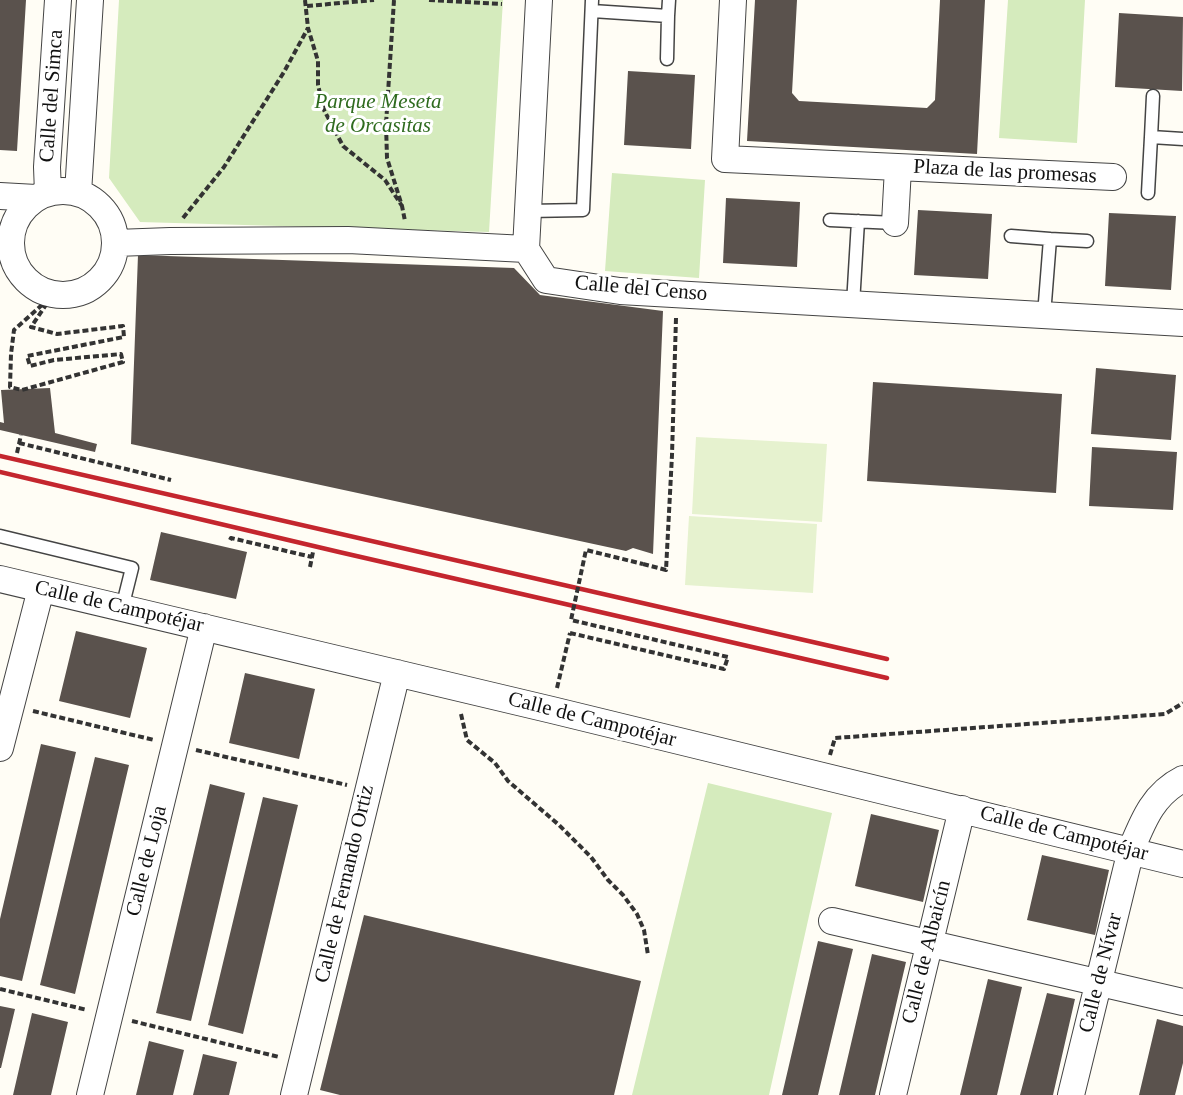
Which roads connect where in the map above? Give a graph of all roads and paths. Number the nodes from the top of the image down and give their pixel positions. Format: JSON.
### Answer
{"nodes":[{"id":1,"x":58,"y":0,"type":"edge"},
{"id":2,"x":90,"y":0,"type":"edge"},
{"id":3,"x":305,"y":0,"type":"edge"},
{"id":4,"x":374,"y":0,"type":"edge"},
{"id":5,"x":394,"y":0,"type":"edge"},
{"id":6,"x":429,"y":0,"type":"edge"},
{"id":7,"x":539,"y":0,"type":"edge"},
{"id":8,"x":669,"y":0,"type":"edge"},
{"id":9,"x":733,"y":0,"type":"edge"},
{"id":10,"x":502,"y":4,"type":"dead end"},
{"id":11,"x":592,"y":5,"type":"edge"},
{"id":12,"x":307,"y":6,"type":"junction"},
{"id":13,"x":668,"y":16,"type":"junction"},
{"id":14,"x":308,"y":28,"type":"junction"},
{"id":15,"x":667,"y":59,"type":"dead end"},
{"id":16,"x":1153,"y":96,"type":"dead end"},
{"id":17,"x":1151,"y":137,"type":"junction"},
{"id":18,"x":1183,"y":139,"type":"edge"},
{"id":19,"x":898,"y":168,"type":"junction"},
{"id":20,"x":1113,"y":177,"type":"dead end"},
{"id":21,"x":78,"y":193,"type":"junction"},
{"id":22,"x":1148,"y":193,"type":"dead end"},
{"id":23,"x":0,"y":196,"type":"edge"},
{"id":24,"x":42,"y":196,"type":"junction"},
{"id":25,"x":402,"y":206,"type":"junction"},
{"id":26,"x":528,"y":211,"type":"junction"},
{"id":27,"x":830,"y":220,"type":"dead end"},
{"id":28,"x":858,"y":221,"type":"junction"},
{"id":29,"x":895,"y":223,"type":"joint"},
{"id":30,"x":407,"y":230,"type":"dead end"},
{"id":31,"x":1011,"y":236,"type":"dead end"},
{"id":32,"x":1050,"y":239,"type":"junction"},
{"id":33,"x":170,"y":241,"type":"junction"},
{"id":34,"x":1087,"y":241,"type":"dead end"},
{"id":35,"x":116,"y":243,"type":"junction"},
{"id":36,"x":526,"y":249,"type":"junction"},
{"id":37,"x":676,"y":293,"type":"junction"},
{"id":38,"x":52,"y":296,"type":"junction"},
{"id":39,"x":853,"y":304,"type":"junction"},
{"id":40,"x":1044,"y":315,"type":"junction"},
{"id":41,"x":1183,"y":323,"type":"edge"},
{"id":42,"x":21,"y":435,"type":"dead end"},
{"id":43,"x":19,"y":443,"type":"junction"},
{"id":44,"x":17,"y":453,"type":"dead end"},
{"id":45,"x":171,"y":480,"type":"dead end"},
{"id":46,"x":0,"y":536,"type":"edge"},
{"id":47,"x":230,"y":540,"type":"dead end"},
{"id":48,"x":310,"y":567,"type":"dead end"},
{"id":49,"x":0,"y":579,"type":"edge"},
{"id":50,"x":41,"y":589,"type":"junction"},
{"id":51,"x":122,"y":608,"type":"junction"},
{"id":52,"x":204,"y":627,"type":"junction"},
{"id":53,"x":397,"y":673,"type":"junction"},
{"id":54,"x":455,"y":687,"type":"junction"},
{"id":55,"x":1183,"y":703,"type":"edge"},
{"id":56,"x":10,"y":705,"type":"junction"},
{"id":57,"x":552,"y":710,"type":"junction"},
{"id":58,"x":176,"y":745,"type":"junction"},
{"id":59,"x":0,"y":748,"type":"edge"},
{"id":60,"x":824,"y":776,"type":"junction"},
{"id":61,"x":1183,"y":780,"type":"edge"},
{"id":62,"x":368,"y":789,"type":"junction"},
{"id":63,"x":962,"y":809,"type":"junction"},
{"id":64,"x":1131,"y":850,"type":"junction"},
{"id":65,"x":1183,"y":864,"type":"edge"},
{"id":66,"x":832,"y":921,"type":"dead end"},
{"id":67,"x":929,"y":944,"type":"junction"},
{"id":68,"x":648,"y":955,"type":"dead end"},
{"id":69,"x":1099,"y":983,"type":"junction"},
{"id":70,"x":0,"y":989,"type":"edge"},
{"id":71,"x":1183,"y":1002,"type":"edge"},
{"id":72,"x":109,"y":1016,"type":"junction"},
{"id":73,"x":303,"y":1062,"type":"junction"},
{"id":74,"x":90,"y":1095,"type":"edge"},
{"id":75,"x":294,"y":1095,"type":"edge"},
{"id":76,"x":892,"y":1095,"type":"edge"},
{"id":77,"x":1071,"y":1095,"type":"edge"}],
"edges":[{"from":1,"to":24,"type":"street","name":"Calle del Simca"},
{"from":2,"to":21,"type":"street","name":"Calle del Simca"},
{"from":3,"to":12,"type":"path"},
{"from":4,"to":12,"type":"path"},
{"from":5,"to":25,"type":"path"},
{"from":6,"to":10,"type":"path"},
{"from":7,"to":26,"type":"street"},
{"from":8,"to":13,"type":"lane"},
{"from":9,"to":19,"type":"street","name":"Plaza de las promesas"},
{"from":11,"to":13,"type":"lane"},
{"from":11,"to":26,"type":"lane"},
{"from":12,"to":14,"type":"path"},
{"from":13,"to":15,"type":"lane"},
{"from":14,"to":25,"type":"path"},
{"from":14,"to":33,"type":"path"},
{"from":16,"to":17,"type":"lane"},
{"from":17,"to":18,"type":"lane"},
{"from":17,"to":22,"type":"lane"},
{"from":19,"to":20,"type":"street","name":"Plaza de las promesas"},
{"from":19,"to":29,"type":"street","name":"Plaza de las promesas"},
{"from":21,"to":24,"type":"street","name":"Calle del Simca"},
{"from":21,"to":35,"type":"street"},
{"from":23,"to":24,"type":"street"},
{"from":24,"to":38,"type":"street"},
{"from":25,"to":30,"type":"path"},
{"from":26,"to":36,"type":"street"},
{"from":27,"to":28,"type":"lane"},
{"from":28,"to":29,"type":"lane"},
{"from":28,"to":39,"type":"lane"},
{"from":31,"to":32,"type":"lane"},
{"from":32,"to":34,"type":"lane"},
{"from":32,"to":40,"type":"lane"},
{"from":33,"to":35,"type":"street"},
{"from":33,"to":36,"type":"street"},
{"from":35,"to":38,"type":"street"},
{"from":36,"to":37,"type":"street","name":"Calle del Censo"},
{"from":37,"to":39,"type":"street","name":"Calle del Censo"},
{"from":37,"to":57,"type":"path","bridge":true},
{"from":38,"to":38,"type":"path"},
{"from":39,"to":40,"type":"street","name":"Calle del Censo"},
{"from":40,"to":41,"type":"street","name":"Calle del Censo"},
{"from":42,"to":43,"type":"path"},
{"from":43,"to":44,"type":"path"},
{"from":43,"to":45,"type":"path"},
{"from":46,"to":51,"type":"lane"},
{"from":47,"to":48,"type":"path"},
{"from":49,"to":50,"type":"street","name":"Calle de Campotéjar"},
{"from":50,"to":51,"type":"street","name":"Calle de Campotéjar"},
{"from":50,"to":56,"type":"street"},
{"from":51,"to":52,"type":"street","name":"Calle de Campotéjar"},
{"from":52,"to":53,"type":"street","name":"Calle de Campotéjar"},
{"from":52,"to":58,"type":"street","name":"Calle de Loja"},
{"from":53,"to":54,"type":"street","name":"Calle de Campotéjar"},
{"from":53,"to":62,"type":"street","name":"Calle de Fernando Ortiz"},
{"from":54,"to":57,"type":"street","name":"Calle de Campotéjar"},
{"from":54,"to":68,"type":"path"},
{"from":55,"to":60,"type":"path"},
{"from":56,"to":58,"type":"path"},
{"from":56,"to":59,"type":"street"},
{"from":57,"to":60,"type":"street","name":"Calle de Campotéjar"},
{"from":58,"to":62,"type":"path"},
{"from":58,"to":72,"type":"street","name":"Calle de Loja"},
{"from":60,"to":63,"type":"street","name":"Calle de Campotéjar"},
{"from":61,"to":64,"type":"street","name":"Calle de Nívar"},
{"from":62,"to":73,"type":"street","name":"Calle de Fernando Ortiz"},
{"from":63,"to":64,"type":"street","name":"Calle de Campotéjar"},
{"from":63,"to":67,"type":"street","name":"Calle de Albaicín"},
{"from":64,"to":65,"type":"street","name":"Calle de Campotéjar"},
{"from":64,"to":69,"type":"street","name":"Calle de Nívar"},
{"from":66,"to":67,"type":"street"},
{"from":67,"to":69,"type":"street"},
{"from":67,"to":76,"type":"street","name":"Calle de Albaicín"},
{"from":69,"to":71,"type":"street"},
{"from":69,"to":77,"type":"street","name":"Calle de Nívar"},
{"from":70,"to":72,"type":"path"},
{"from":72,"to":73,"type":"path"},
{"from":72,"to":74,"type":"street","name":"Calle de Loja"},
{"from":73,"to":75,"type":"street","name":"Calle de Fernando Ortiz"}]}
